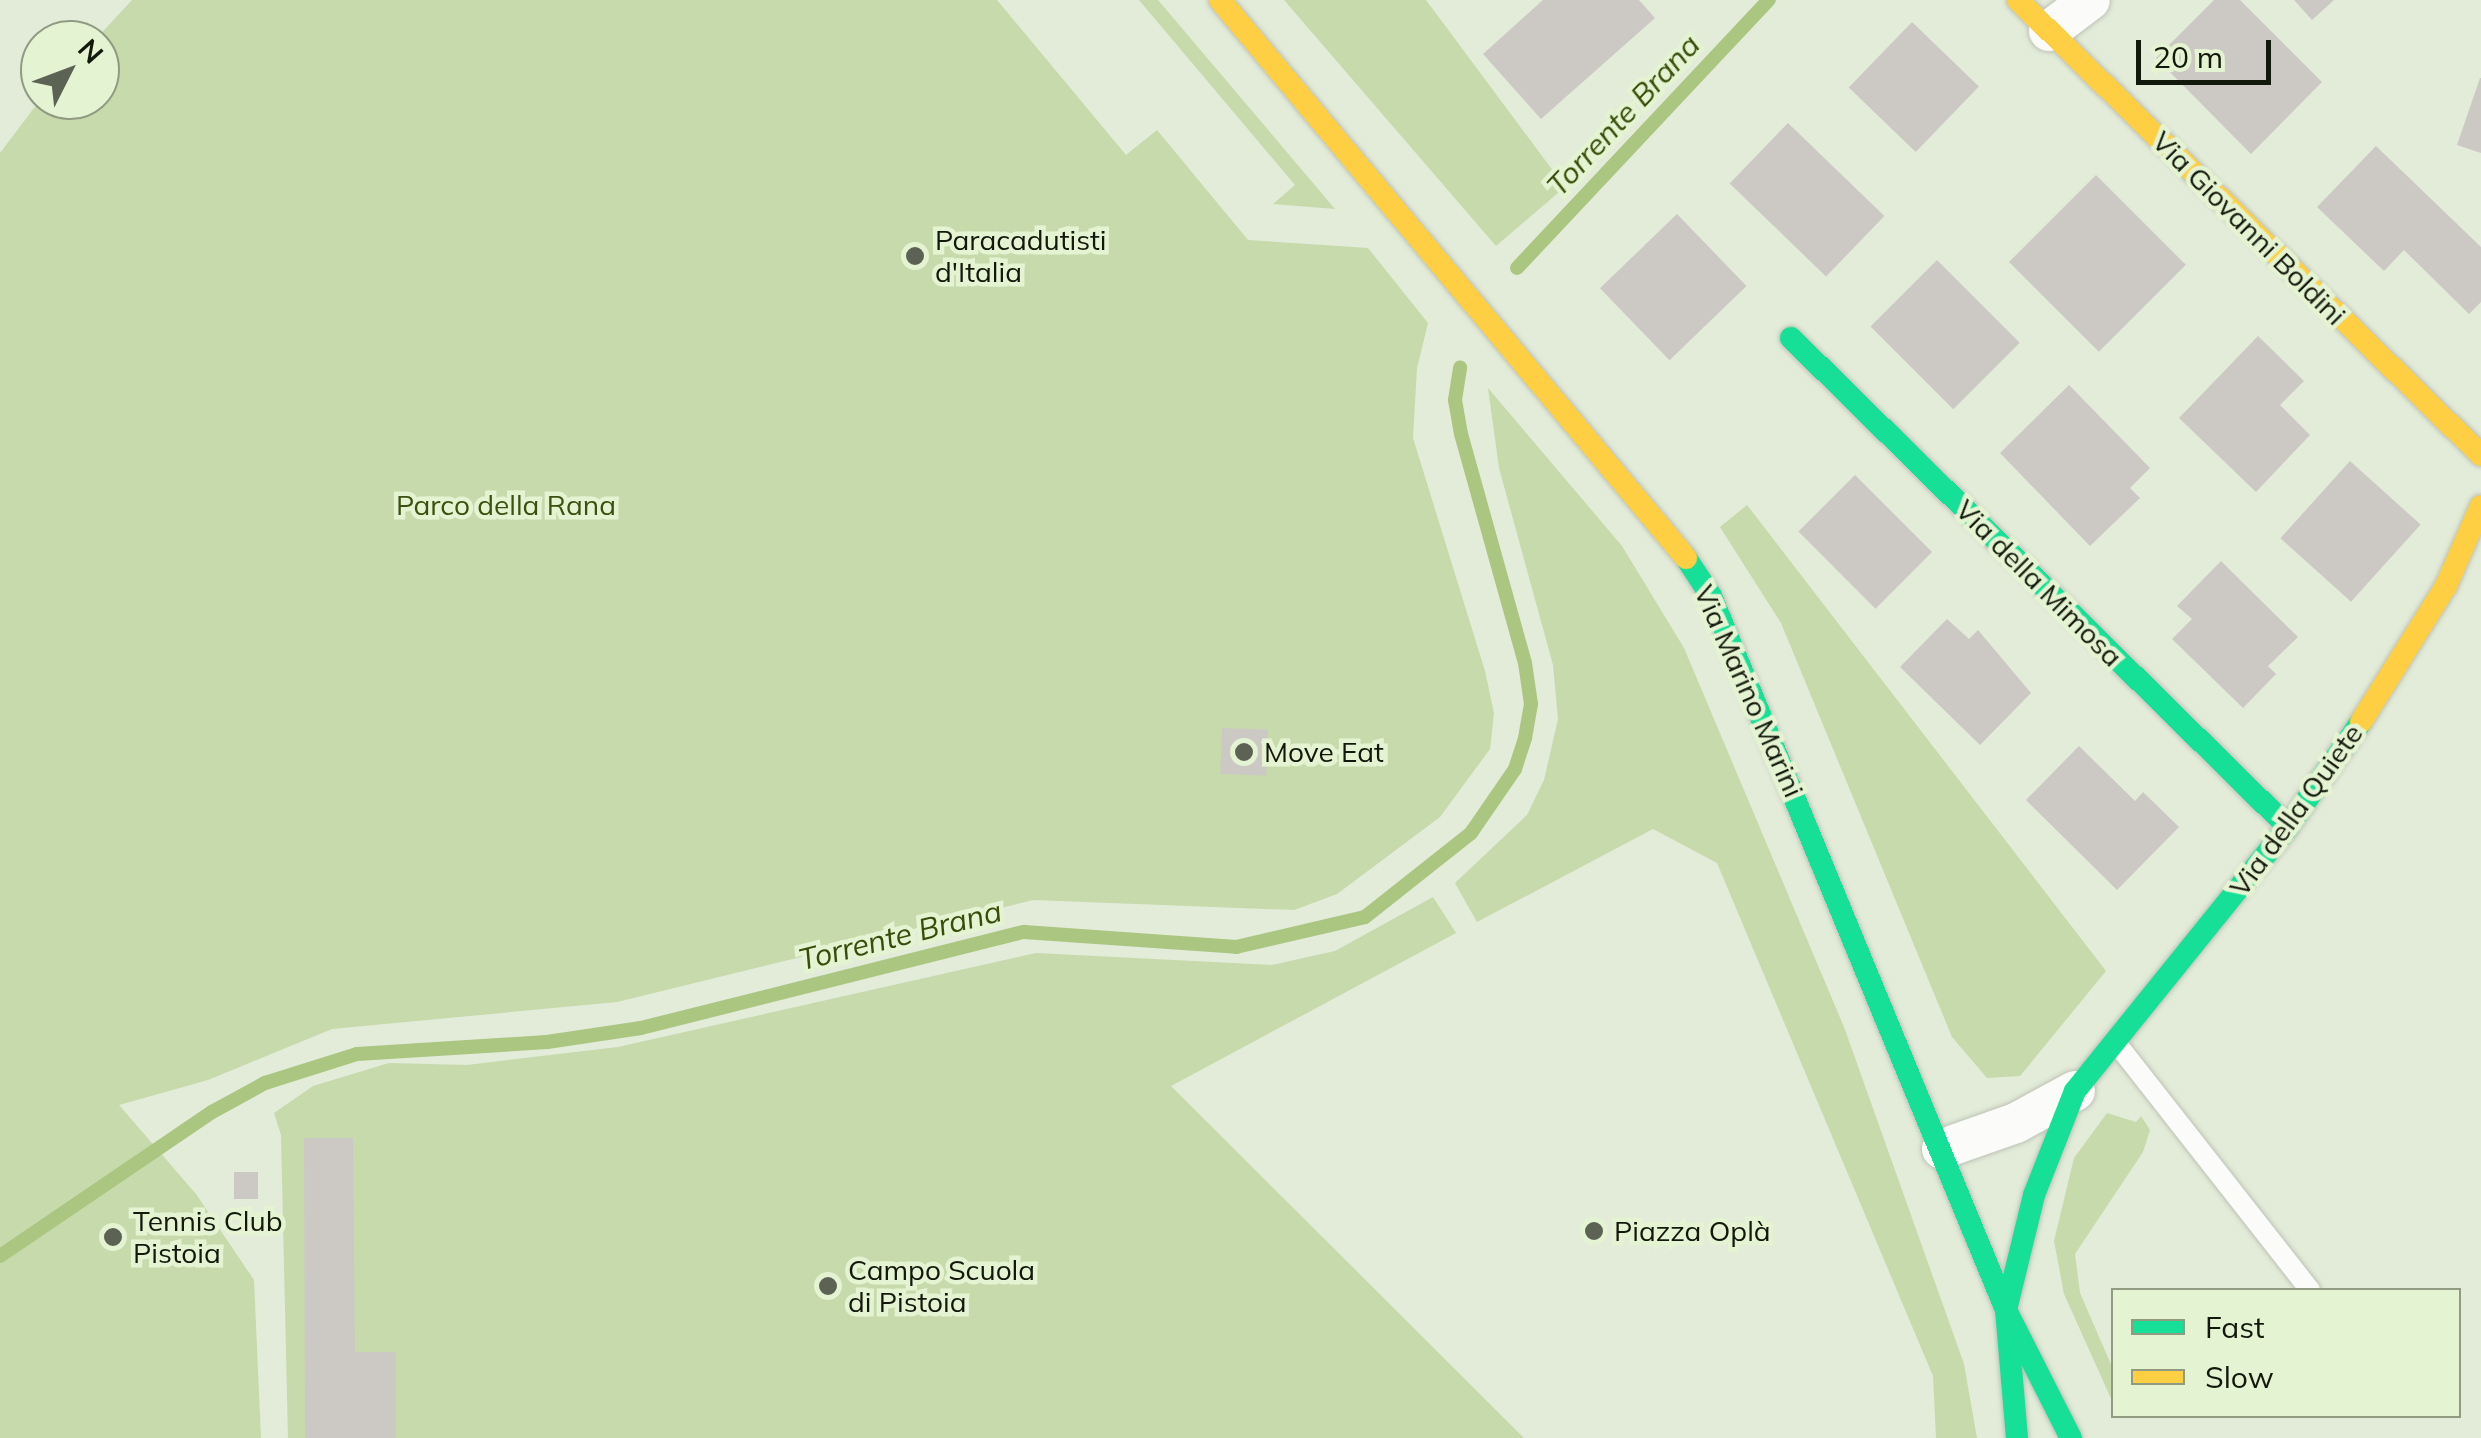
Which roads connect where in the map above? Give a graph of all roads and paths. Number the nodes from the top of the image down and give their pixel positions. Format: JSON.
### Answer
{"nodes":[{"id":1,"x":1220,"y":0,"type":"edge"},
{"id":2,"x":2018,"y":0,"type":"edge"},
{"id":3,"x":2090,"y":0,"type":"edge"},
{"id":4,"x":2049,"y":31,"type":"junction"},
{"id":5,"x":1791,"y":338,"type":"dead end"},
{"id":6,"x":2481,"y":456,"type":"edge"},
{"id":7,"x":2481,"y":506,"type":"edge"},
{"id":8,"x":2288,"y":827,"type":"junction"},
{"id":9,"x":2116,"y":1043,"type":"junction"},
{"id":10,"x":2076,"y":1092,"type":"junction"},
{"id":11,"x":1942,"y":1149,"type":"junction"},
{"id":12,"x":2308,"y":1288,"type":"edge"},
{"id":13,"x":2006,"y":1310,"type":"junction"},
{"id":14,"x":2017,"y":1438,"type":"edge"},
{"id":15,"x":2071,"y":1438,"type":"edge"}],
"edges":[{"from":1,"to":11,"type":"street","name":"Via Marino Marini"},
{"from":2,"to":4,"type":"street","name":"Via Giovanni Boldini"},
{"from":3,"to":4,"type":"street"},
{"from":4,"to":6,"type":"street","name":"Via Giovanni Boldini"},
{"from":5,"to":8,"type":"street","name":"Via della Mimosa"},
{"from":7,"to":8,"type":"street","name":"Via della Quiete"},
{"from":8,"to":9,"type":"street","name":"Via della Quiete"},
{"from":9,"to":10,"type":"street","name":"Via della Quiete"},
{"from":9,"to":12,"type":"lane"},
{"from":10,"to":11,"type":"street","name":"Via della Quiete"},
{"from":10,"to":13,"type":"street","name":"Via della Quiete"},
{"from":11,"to":13,"type":"street","name":"Via Marino Marini"},
{"from":13,"to":14,"type":"street"},
{"from":13,"to":15,"type":"street","name":"Via Marino Marini"}]}
